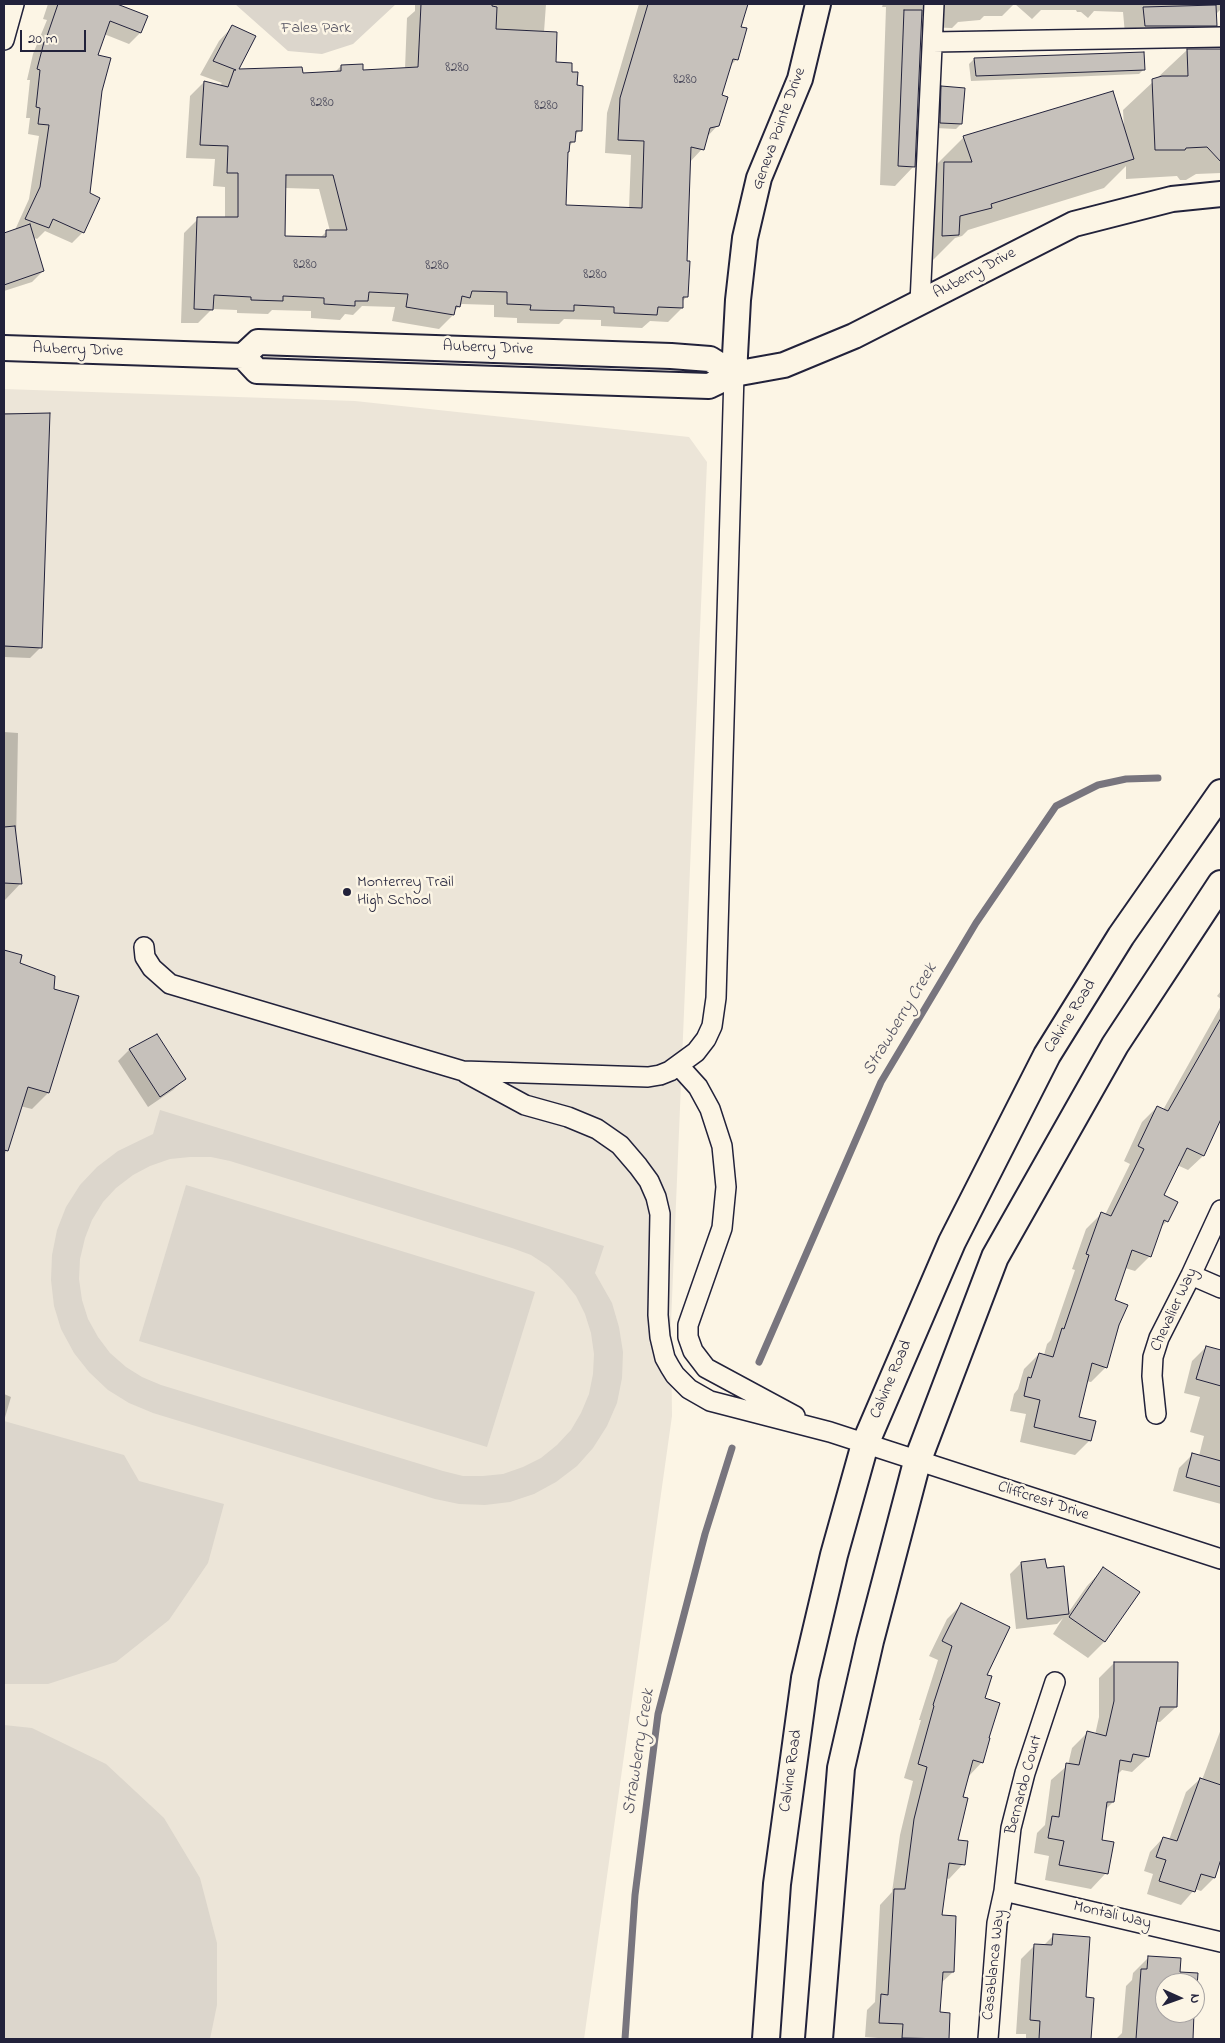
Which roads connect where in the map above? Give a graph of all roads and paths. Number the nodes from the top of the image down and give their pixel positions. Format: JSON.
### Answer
{"nodes":[{"id":1,"x":14,"y":4,"type":"edge"},
{"id":2,"x":818,"y":4,"type":"edge"},
{"id":3,"x":934,"y":4,"type":"edge"},
{"id":4,"x":1221,"y":37,"type":"edge"},
{"id":5,"x":4,"y":40,"type":"edge"},
{"id":6,"x":933,"y":42,"type":"junction"},
{"id":7,"x":1221,"y":194,"type":"edge"},
{"id":8,"x":920,"y":303,"type":"junction"},
{"id":9,"x":4,"y":348,"type":"edge"},
{"id":10,"x":734,"y":374,"type":"junction"},
{"id":11,"x":1221,"y":793,"type":"edge"},
{"id":12,"x":1221,"y":884,"type":"edge"},
{"id":13,"x":144,"y":947,"type":"dead end"},
{"id":14,"x":678,"y":1066,"type":"junction"},
{"id":15,"x":463,"y":1071,"type":"junction"},
{"id":16,"x":1221,"y":1210,"type":"edge"},
{"id":17,"x":1191,"y":1275,"type":"junction"},
{"id":18,"x":1221,"y":1288,"type":"edge"},
{"id":19,"x":1156,"y":1414,"type":"dead end"},
{"id":20,"x":823,"y":1430,"type":"junction"},
{"id":21,"x":865,"y":1444,"type":"junction"},
{"id":22,"x":917,"y":1462,"type":"junction"},
{"id":23,"x":1221,"y":1560,"type":"edge"},
{"id":24,"x":1056,"y":1682,"type":"dead end"},
{"id":25,"x":1004,"y":1891,"type":"junction"},
{"id":26,"x":1221,"y":1942,"type":"edge"},
{"id":27,"x":766,"y":2039,"type":"edge"},
{"id":28,"x":819,"y":2039,"type":"edge"},
{"id":29,"x":988,"y":2039,"type":"edge"}],
"edges":[{"from":1,"to":5,"type":"street"},
{"from":2,"to":10,"type":"street","name":"Geneva Pointe Drive"},
{"from":3,"to":6,"type":"street"},
{"from":4,"to":6,"type":"street"},
{"from":6,"to":8,"type":"street"},
{"from":7,"to":8,"type":"street","name":"Auberry Drive"},
{"from":8,"to":10,"type":"street","name":"Auberry Drive"},
{"from":9,"to":10,"type":"street","name":"Auberry Drive"},
{"from":10,"to":14,"type":"street"},
{"from":11,"to":21,"type":"main road","name":"Calvine Road"},
{"from":12,"to":22,"type":"main road"},
{"from":13,"to":15,"type":"street"},
{"from":14,"to":15,"type":"street"},
{"from":14,"to":20,"type":"street"},
{"from":15,"to":20,"type":"street"},
{"from":16,"to":17,"type":"street","name":"Chevalier Way"},
{"from":17,"to":18,"type":"street"},
{"from":17,"to":19,"type":"street","name":"Chevalier Way"},
{"from":20,"to":21,"type":"street","name":"Cliffcrest Drive"},
{"from":21,"to":22,"type":"street","name":"Cliffcrest Drive"},
{"from":21,"to":27,"type":"main road","name":"Calvine Road"},
{"from":22,"to":23,"type":"street","name":"Cliffcrest Drive"},
{"from":22,"to":28,"type":"main road"},
{"from":24,"to":25,"type":"street","name":"Bernardo Court"},
{"from":25,"to":26,"type":"street","name":"Montali Way"},
{"from":25,"to":29,"type":"street","name":"Casablanca Way"}]}
